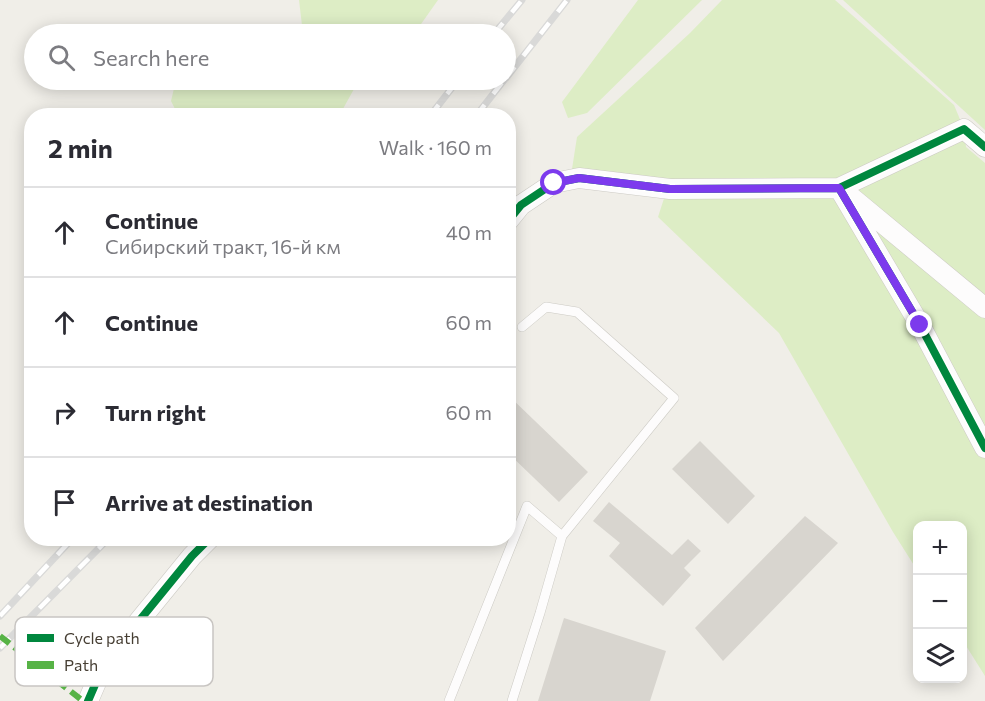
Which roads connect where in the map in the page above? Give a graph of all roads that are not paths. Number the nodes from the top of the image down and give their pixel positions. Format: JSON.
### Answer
{"nodes":[{"id":1,"x":985,"y":147,"type":"edge"},
{"id":2,"x":839,"y":188,"type":"junction"},
{"id":3,"x":516,"y":211,"type":"edge"},
{"id":4,"x":985,"y":308,"type":"edge"},
{"id":5,"x":522,"y":327,"type":"dead end"},
{"id":6,"x":985,"y":448,"type":"edge"},
{"id":7,"x":516,"y":534,"type":"edge"},
{"id":8,"x":562,"y":536,"type":"junction"},
{"id":9,"x":202,"y":546,"type":"edge"},
{"id":10,"x":511,"y":546,"type":"edge"},
{"id":11,"x":142,"y":617,"type":"edge"},
{"id":12,"x":94,"y":686,"type":"edge"},
{"id":13,"x":88,"y":701,"type":"edge"},
{"id":14,"x":449,"y":701,"type":"edge"},
{"id":15,"x":512,"y":701,"type":"edge"}],
"edges":[{"from":1,"to":2,"type":"street"},
{"from":2,"to":3,"type":"street"},
{"from":2,"to":4,"type":"street"},
{"from":2,"to":6,"type":"street"},
{"from":5,"to":8,"type":"lane"},
{"from":7,"to":8,"type":"lane"},
{"from":8,"to":15,"type":"lane"},
{"from":9,"to":11,"type":"street"},
{"from":10,"to":14,"type":"lane"},
{"from":12,"to":13,"type":"street"}]}
